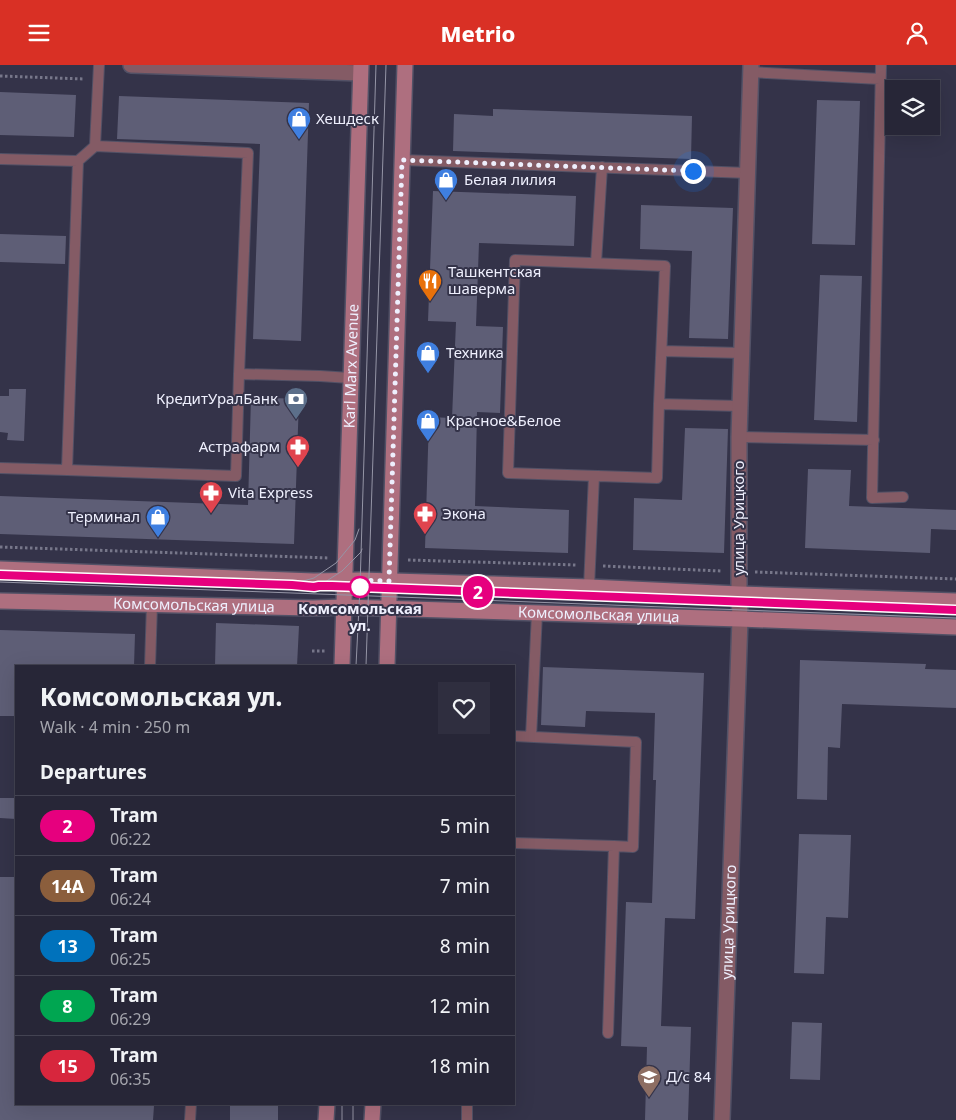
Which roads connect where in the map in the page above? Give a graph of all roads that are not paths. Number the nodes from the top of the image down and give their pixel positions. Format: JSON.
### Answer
{"nodes":[{"id":1,"x":99,"y":65,"type":"edge"},
{"id":2,"x":131,"y":65,"type":"edge"},
{"id":3,"x":405,"y":65,"type":"edge"},
{"id":4,"x":881,"y":65,"type":"edge"},
{"id":5,"x":750,"y":68,"type":"edge"},
{"id":6,"x":360,"y":69,"type":"edge"},
{"id":7,"x":880,"y":79,"type":"junction"},
{"id":8,"x":95,"y":146,"type":"junction"},
{"id":9,"x":0,"y":159,"type":"edge"},
{"id":10,"x":402,"y":160,"type":"junction"},
{"id":11,"x":78,"y":161,"type":"junction"},
{"id":12,"x":602,"y":167,"type":"junction"},
{"id":13,"x":748,"y":173,"type":"junction"},
{"id":14,"x":596,"y":263,"type":"junction"},
{"id":15,"x":662,"y":351,"type":"junction"},
{"id":16,"x":742,"y":353,"type":"junction"},
{"id":17,"x":239,"y":374,"type":"junction"},
{"id":18,"x":350,"y":378,"type":"junction"},
{"id":19,"x":659,"y":404,"type":"junction"},
{"id":20,"x":740,"y":406,"type":"junction"},
{"id":21,"x":739,"y":437,"type":"junction"},
{"id":22,"x":874,"y":441,"type":"junction"},
{"id":23,"x":0,"y":467,"type":"edge"},
{"id":24,"x":67,"y":470,"type":"junction"},
{"id":25,"x":594,"y":476,"type":"junction"},
{"id":26,"x":902,"y":497,"type":"dead end"},
{"id":27,"x":0,"y":569,"type":"edge"},
{"id":28,"x":344,"y":580,"type":"junction"},
{"id":29,"x":389,"y":581,"type":"junction"},
{"id":30,"x":589,"y":587,"type":"junction"},
{"id":31,"x":739,"y":594,"type":"junction"},
{"id":32,"x":0,"y":601,"type":"edge"},
{"id":33,"x":956,"y":601,"type":"edge"},
{"id":34,"x":152,"y":604,"type":"junction"},
{"id":35,"x":344,"y":607,"type":"junction"},
{"id":36,"x":389,"y":609,"type":"junction"},
{"id":37,"x":537,"y":613,"type":"junction"},
{"id":38,"x":740,"y":619,"type":"junction"},
{"id":39,"x":956,"y":627,"type":"edge"},
{"id":40,"x":150,"y":665,"type":"edge"},
{"id":41,"x":342,"y":665,"type":"edge"},
{"id":42,"x":387,"y":665,"type":"edge"},
{"id":43,"x":515,"y":736,"type":"edge"},
{"id":44,"x":531,"y":737,"type":"junction"},
{"id":45,"x":515,"y":843,"type":"edge"},
{"id":46,"x":614,"y":846,"type":"junction"},
{"id":47,"x":608,"y":1033,"type":"dead end"},
{"id":48,"x":191,"y":1105,"type":"edge"},
{"id":49,"x":327,"y":1105,"type":"edge"},
{"id":50,"x":373,"y":1105,"type":"edge"},
{"id":51,"x":467,"y":1105,"type":"edge"},
{"id":52,"x":190,"y":1120,"type":"edge"},
{"id":53,"x":326,"y":1120,"type":"edge"},
{"id":54,"x":372,"y":1120,"type":"edge"},
{"id":55,"x":467,"y":1120,"type":"edge"},
{"id":56,"x":722,"y":1120,"type":"edge"}],
"edges":[{"from":1,"to":8,"type":"lane"},
{"from":2,"to":6,"type":"street"},
{"from":3,"to":10,"type":"main road"},
{"from":4,"to":7,"type":"lane"},
{"from":5,"to":7,"type":"lane"},
{"from":5,"to":13,"type":"street","name":"улица Урицкого"},
{"from":6,"to":18,"type":"main road","name":"Karl Marx Avenue"},
{"from":7,"to":22,"type":"lane"},
{"from":8,"to":11,"type":"lane"},
{"from":8,"to":17,"type":"lane"},
{"from":9,"to":11,"type":"lane"},
{"from":10,"to":12,"type":"lane"},
{"from":10,"to":29,"type":"main road"},
{"from":11,"to":24,"type":"lane"},
{"from":12,"to":13,"type":"lane"},
{"from":12,"to":14,"type":"lane"},
{"from":13,"to":16,"type":"street","name":"улица Урицкого"},
{"from":14,"to":15,"type":"lane"},
{"from":14,"to":25,"type":"lane"},
{"from":15,"to":16,"type":"lane"},
{"from":15,"to":19,"type":"lane"},
{"from":16,"to":20,"type":"street","name":"улица Урицкого"},
{"from":17,"to":18,"type":"lane"},
{"from":17,"to":24,"type":"lane"},
{"from":18,"to":28,"type":"main road","name":"Karl Marx Avenue"},
{"from":19,"to":20,"type":"lane"},
{"from":19,"to":25,"type":"lane"},
{"from":20,"to":21,"type":"street","name":"улица Урицкого"},
{"from":21,"to":22,"type":"lane"},
{"from":21,"to":31,"type":"street","name":"улица Урицкого"},
{"from":22,"to":26,"type":"lane"},
{"from":23,"to":24,"type":"lane"},
{"from":25,"to":30,"type":"lane"},
{"from":27,"to":28,"type":"main road","name":"Комсомольская улица"},
{"from":28,"to":29,"type":"main road","name":"Комсомольская улица"},
{"from":28,"to":35,"type":"main road","name":"Karl Marx Avenue"},
{"from":29,"to":30,"type":"main road","name":"Комсомольская улица"},
{"from":29,"to":36,"type":"main road"},
{"from":30,"to":31,"type":"main road","name":"Комсомольская улица"},
{"from":31,"to":33,"type":"main road","name":"Комсомольская улица"},
{"from":31,"to":38,"type":"street","name":"улица Урицкого"},
{"from":32,"to":34,"type":"main road","name":"Комсомольская улица"},
{"from":34,"to":35,"type":"main road","name":"Комсомольская улица"},
{"from":34,"to":40,"type":"lane"},
{"from":35,"to":36,"type":"main road","name":"Комсомольская улица"},
{"from":35,"to":41,"type":"main road","name":"Karl Marx Avenue"},
{"from":36,"to":37,"type":"main road","name":"Комсомольская улица"},
{"from":36,"to":42,"type":"main road"},
{"from":37,"to":38,"type":"main road","name":"Комсомольская улица"},
{"from":37,"to":44,"type":"lane"},
{"from":38,"to":39,"type":"main road","name":"Комсомольская улица"},
{"from":38,"to":56,"type":"street","name":"улица Урицкого"},
{"from":43,"to":44,"type":"lane"},
{"from":44,"to":46,"type":"lane"},
{"from":45,"to":46,"type":"lane"},
{"from":46,"to":47,"type":"lane"},
{"from":48,"to":52,"type":"lane"},
{"from":49,"to":53,"type":"main road"},
{"from":50,"to":54,"type":"main road"},
{"from":51,"to":55,"type":"lane"}]}
